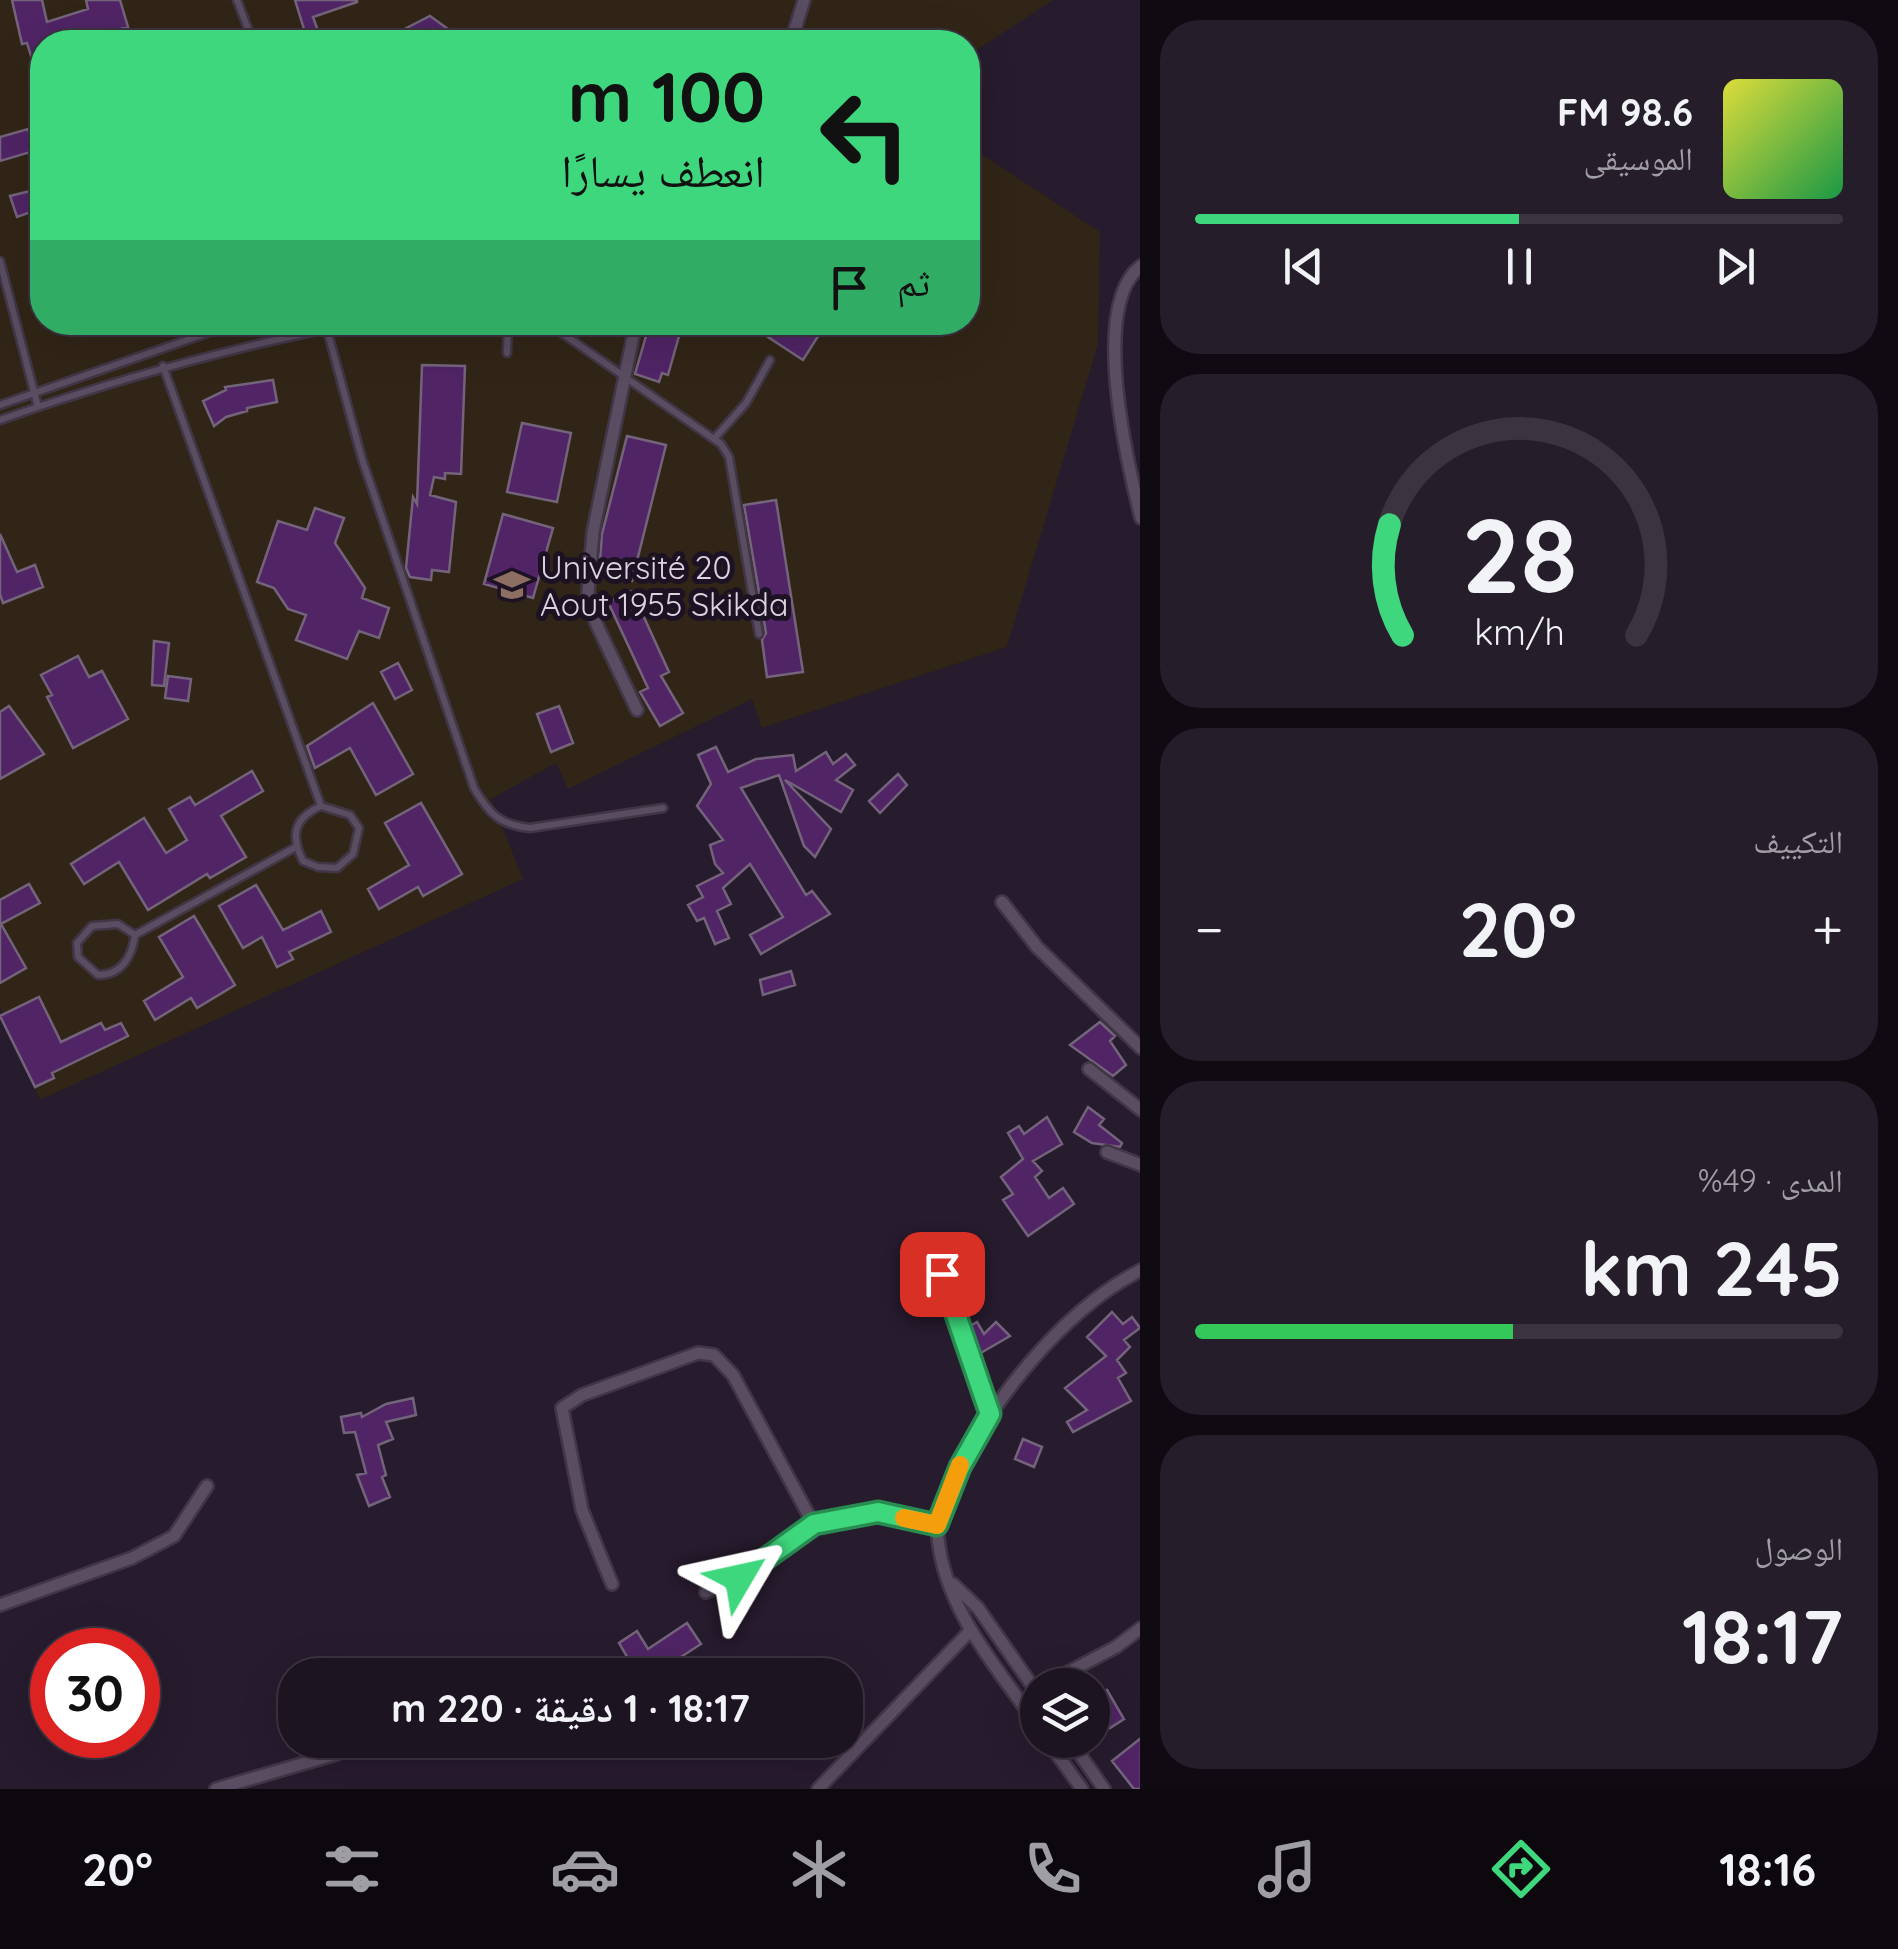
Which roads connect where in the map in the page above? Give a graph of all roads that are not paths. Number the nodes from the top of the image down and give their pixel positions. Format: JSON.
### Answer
{"nodes":[{"id":1,"x":237,"y":0,"type":"edge"},
{"id":2,"x":804,"y":0,"type":"edge"},
{"id":3,"x":249,"y":30,"type":"edge"},
{"id":4,"x":795,"y":30,"type":"edge"},
{"id":5,"x":0,"y":261,"type":"edge"},
{"id":6,"x":1140,"y":266,"type":"edge"},
{"id":7,"x":202,"y":335,"type":"edge"},
{"id":8,"x":289,"y":335,"type":"edge"},
{"id":9,"x":328,"y":335,"type":"edge"},
{"id":10,"x":508,"y":335,"type":"edge"},
{"id":11,"x":565,"y":335,"type":"edge"},
{"id":12,"x":633,"y":335,"type":"edge"},
{"id":13,"x":507,"y":353,"type":"dead end"},
{"id":14,"x":770,"y":360,"type":"dead end"},
{"id":15,"x":163,"y":366,"type":"junction"},
{"id":16,"x":625,"y":377,"type":"junction"},
{"id":17,"x":36,"y":393,"type":"junction"},
{"id":18,"x":0,"y":405,"type":"edge"},
{"id":19,"x":38,"y":407,"type":"junction"},
{"id":20,"x":0,"y":420,"type":"edge"},
{"id":21,"x":714,"y":439,"type":"junction"},
{"id":22,"x":1140,"y":518,"type":"edge"},
{"id":23,"x":758,"y":634,"type":"dead end"},
{"id":24,"x":636,"y":710,"type":"dead end"},
{"id":25,"x":320,"y":806,"type":"junction"},
{"id":26,"x":663,"y":808,"type":"dead end"},
{"id":27,"x":296,"y":847,"type":"junction"},
{"id":28,"x":1002,"y":902,"type":"dead end"},
{"id":29,"x":135,"y":935,"type":"junction"},
{"id":30,"x":1140,"y":1048,"type":"edge"},
{"id":31,"x":1090,"y":1069,"type":"dead end"},
{"id":32,"x":1140,"y":1110,"type":"edge"},
{"id":33,"x":1106,"y":1152,"type":"dead end"},
{"id":34,"x":1140,"y":1165,"type":"edge"},
{"id":35,"x":1140,"y":1270,"type":"edge"},
{"id":36,"x":942,"y":1274,"type":"dead end"},
{"id":37,"x":990,"y":1414,"type":"junction"},
{"id":38,"x":206,"y":1486,"type":"dead end"},
{"id":39,"x":814,"y":1524,"type":"junction"},
{"id":40,"x":937,"y":1525,"type":"junction"},
{"id":41,"x":950,"y":1581,"type":"junction"},
{"id":42,"x":612,"y":1584,"type":"dead end"},
{"id":43,"x":706,"y":1592,"type":"dead end"},
{"id":44,"x":0,"y":1605,"type":"edge"},
{"id":45,"x":1140,"y":1628,"type":"edge"},
{"id":46,"x":971,"y":1630,"type":"junction"},
{"id":47,"x":1022,"y":1668,"type":"edge"},
{"id":48,"x":1077,"y":1668,"type":"edge"},
{"id":49,"x":1020,"y":1700,"type":"edge"},
{"id":50,"x":322,"y":1758,"type":"edge"},
{"id":51,"x":1060,"y":1758,"type":"edge"},
{"id":52,"x":1082,"y":1758,"type":"edge"},
{"id":53,"x":216,"y":1789,"type":"edge"},
{"id":54,"x":818,"y":1789,"type":"edge"},
{"id":55,"x":1082,"y":1789,"type":"edge"},
{"id":56,"x":1104,"y":1789,"type":"edge"}],
"edges":[{"from":1,"to":3,"type":"lane"},
{"from":2,"to":4,"type":"street"},
{"from":5,"to":17,"type":"lane"},
{"from":6,"to":22,"type":"street"},
{"from":7,"to":17,"type":"lane"},
{"from":8,"to":15,"type":"lane"},
{"from":9,"to":26,"type":"lane"},
{"from":10,"to":13,"type":"lane"},
{"from":11,"to":16,"type":"lane"},
{"from":12,"to":16,"type":"street"},
{"from":14,"to":21,"type":"lane"},
{"from":15,"to":19,"type":"lane"},
{"from":15,"to":25,"type":"lane"},
{"from":16,"to":21,"type":"lane"},
{"from":16,"to":24,"type":"street"},
{"from":17,"to":18,"type":"lane"},
{"from":17,"to":19,"type":"lane"},
{"from":19,"to":20,"type":"lane"},
{"from":21,"to":23,"type":"lane"},
{"from":25,"to":27,"type":"lane"},
{"from":25,"to":27,"type":"lane"},
{"from":27,"to":29,"type":"lane"},
{"from":28,"to":30,"type":"street"},
{"from":29,"to":29,"type":"lane"},
{"from":31,"to":32,"type":"street"},
{"from":33,"to":34,"type":"street"},
{"from":35,"to":37,"type":"street"},
{"from":36,"to":37,"type":"street"},
{"from":37,"to":40,"type":"street"},
{"from":38,"to":44,"type":"street"},
{"from":39,"to":40,"type":"street"},
{"from":39,"to":42,"type":"street"},
{"from":39,"to":43,"type":"street"},
{"from":40,"to":41,"type":"street"},
{"from":41,"to":46,"type":"street"},
{"from":41,"to":47,"type":"street"},
{"from":45,"to":48,"type":"street"},
{"from":46,"to":49,"type":"street"},
{"from":46,"to":54,"type":"street"},
{"from":50,"to":53,"type":"street"},
{"from":51,"to":55,"type":"street"},
{"from":52,"to":56,"type":"street"}]}
